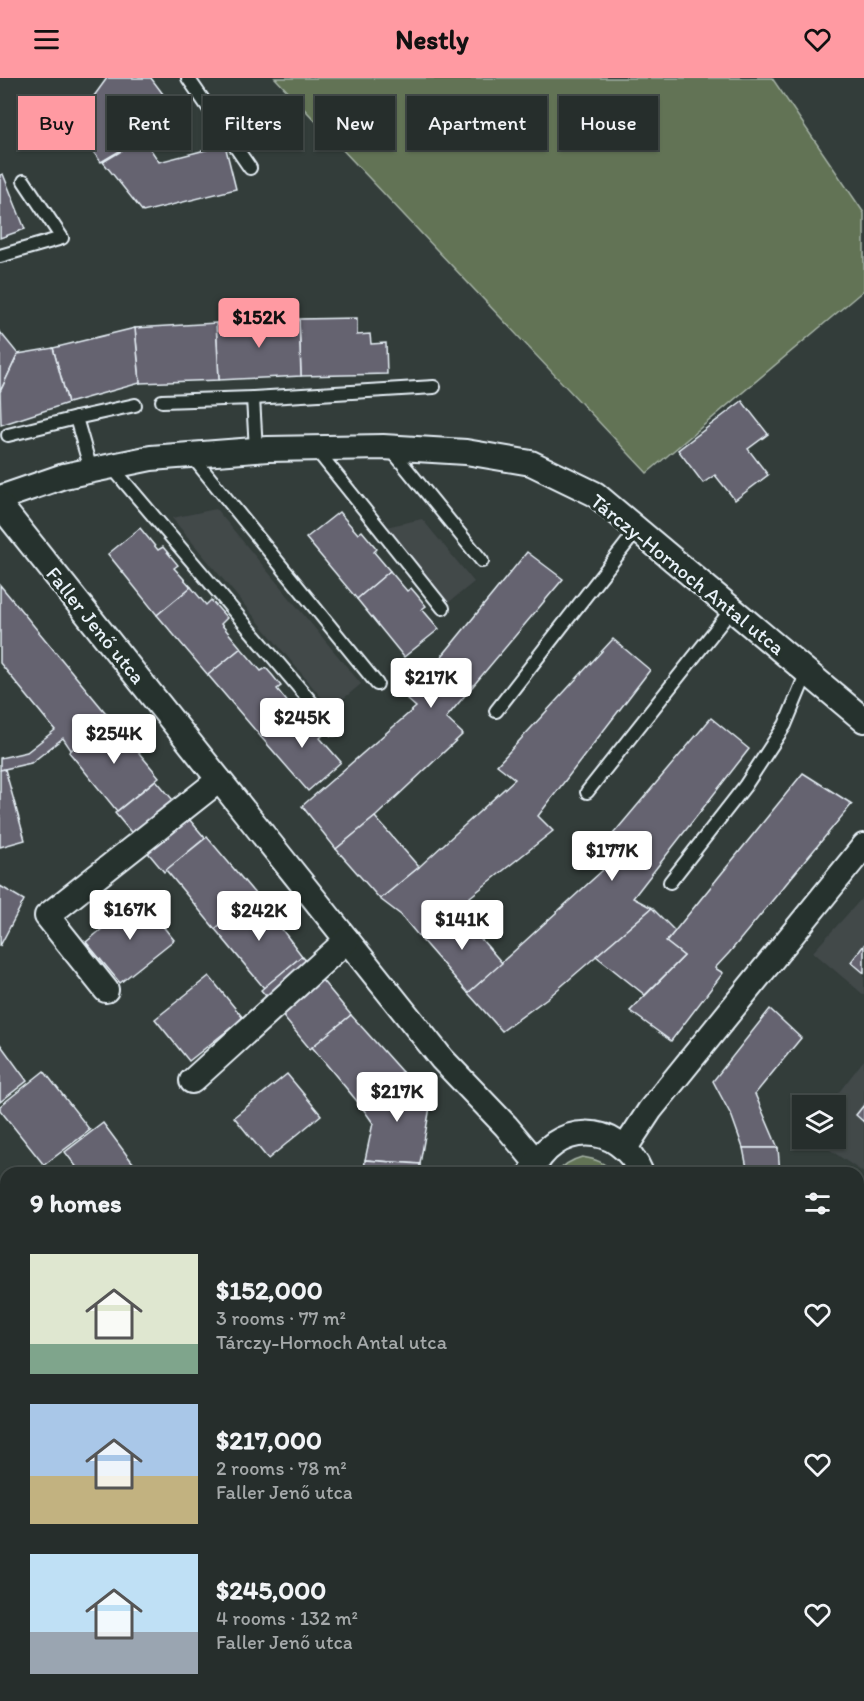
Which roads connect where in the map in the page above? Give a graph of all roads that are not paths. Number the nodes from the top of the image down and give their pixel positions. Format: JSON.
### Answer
{"nodes":[{"id":1,"x":188,"y":78,"type":"edge"},
{"id":2,"x":250,"y":168,"type":"dead end"},
{"id":3,"x":24,"y":181,"type":"dead end"},
{"id":4,"x":0,"y":256,"type":"edge"},
{"id":5,"x":434,"y":387,"type":"dead end"},
{"id":6,"x":253,"y":398,"type":"junction"},
{"id":7,"x":162,"y":401,"type":"dead end"},
{"id":8,"x":135,"y":405,"type":"dead end"},
{"id":9,"x":76,"y":418,"type":"junction"},
{"id":10,"x":8,"y":435,"type":"dead end"},
{"id":11,"x":315,"y":448,"type":"junction"},
{"id":12,"x":390,"y":448,"type":"junction"},
{"id":13,"x":256,"y":450,"type":"junction"},
{"id":14,"x":190,"y":455,"type":"junction"},
{"id":15,"x":101,"y":468,"type":"junction"},
{"id":16,"x":0,"y":498,"type":"edge"},
{"id":17,"x":0,"y":505,"type":"edge"},
{"id":18,"x":637,"y":530,"type":"junction"},
{"id":19,"x":483,"y":561,"type":"dead end"},
{"id":20,"x":443,"y":608,"type":"dead end"},
{"id":21,"x":732,"y":609,"type":"junction"},
{"id":22,"x":807,"y":672,"type":"junction"},
{"id":23,"x":377,"y":684,"type":"dead end"},
{"id":24,"x":496,"y":711,"type":"dead end"},
{"id":25,"x":864,"y":720,"type":"edge"},
{"id":26,"x":334,"y":729,"type":"dead end"},
{"id":27,"x":219,"y":780,"type":"junction"},
{"id":28,"x":587,"y":792,"type":"dead end"},
{"id":29,"x":864,"y":846,"type":"edge"},
{"id":30,"x":670,"y":882,"type":"dead end"},
{"id":31,"x":347,"y":940,"type":"junction"},
{"id":32,"x":106,"y":990,"type":"dead end"},
{"id":33,"x":192,"y":1081,"type":"dead end"},
{"id":34,"x":625,"y":1148,"type":"junction"},
{"id":35,"x":533,"y":1167,"type":"edge"},
{"id":36,"x":638,"y":1167,"type":"edge"}],
"edges":[{"from":1,"to":2,"type":"lane"},
{"from":3,"to":4,"type":"lane"},
{"from":5,"to":6,"type":"lane"},
{"from":6,"to":7,"type":"lane"},
{"from":6,"to":13,"type":"lane"},
{"from":8,"to":9,"type":"lane"},
{"from":9,"to":10,"type":"lane"},
{"from":9,"to":15,"type":"lane"},
{"from":11,"to":12,"type":"street","name":"Tárczy-Hornoch Antal utca"},
{"from":11,"to":13,"type":"street","name":"Tárczy-Hornoch Antal utca"},
{"from":11,"to":20,"type":"lane"},
{"from":12,"to":18,"type":"street","name":"Tárczy-Hornoch Antal utca"},
{"from":12,"to":19,"type":"lane"},
{"from":13,"to":14,"type":"street","name":"Tárczy-Hornoch Antal utca"},
{"from":14,"to":15,"type":"street","name":"Tárczy-Hornoch Antal utca"},
{"from":14,"to":23,"type":"lane"},
{"from":15,"to":16,"type":"street","name":"Tárczy-Hornoch Antal utca"},
{"from":15,"to":26,"type":"lane"},
{"from":17,"to":27,"type":"street","name":"Faller Jenő utca"},
{"from":18,"to":21,"type":"street","name":"Tárczy-Hornoch Antal utca"},
{"from":18,"to":24,"type":"lane"},
{"from":21,"to":22,"type":"street","name":"Tárczy-Hornoch Antal utca"},
{"from":21,"to":28,"type":"lane"},
{"from":22,"to":25,"type":"street","name":"Tárczy-Hornoch Antal utca"},
{"from":22,"to":30,"type":"lane"},
{"from":27,"to":31,"type":"street","name":"Faller Jenő utca"},
{"from":27,"to":32,"type":"street"},
{"from":29,"to":34,"type":"street"},
{"from":31,"to":33,"type":"street"},
{"from":31,"to":35,"type":"street","name":"Faller Jenő utca"},
{"from":34,"to":35,"type":"street"},
{"from":34,"to":36,"type":"street"}]}
